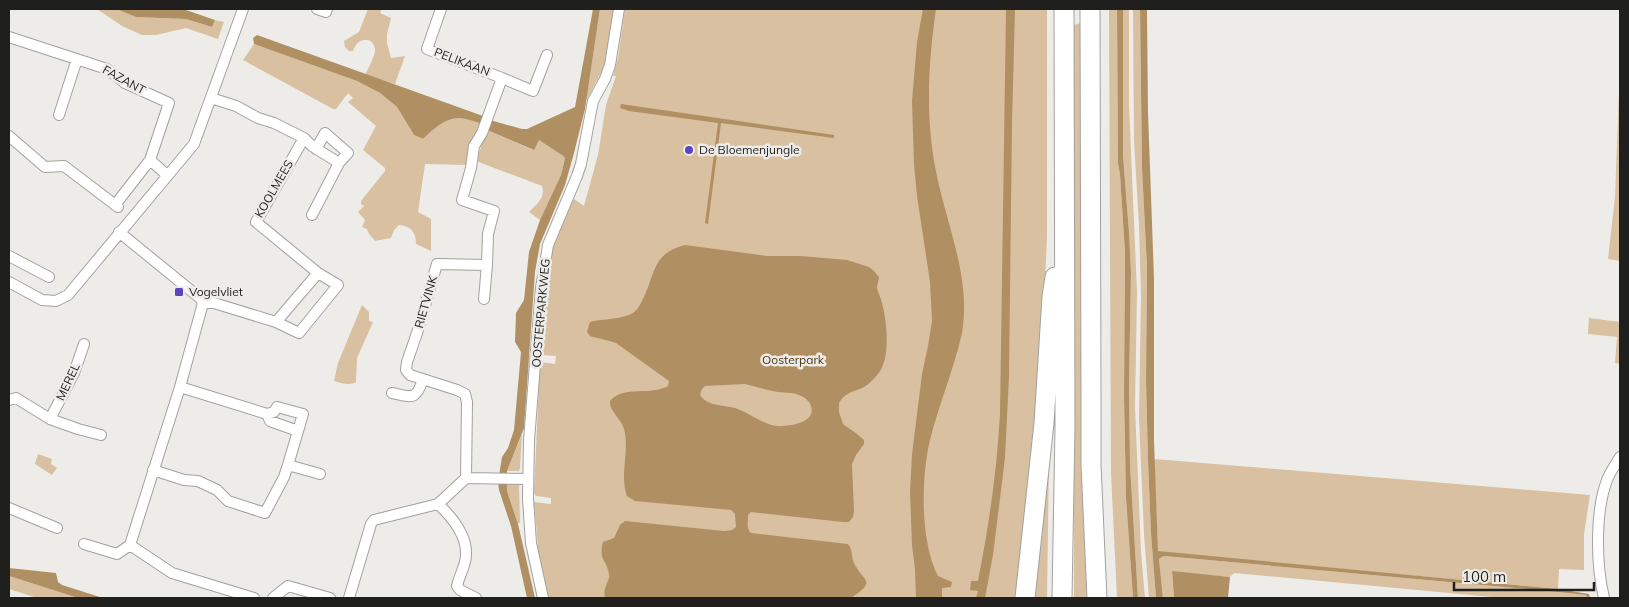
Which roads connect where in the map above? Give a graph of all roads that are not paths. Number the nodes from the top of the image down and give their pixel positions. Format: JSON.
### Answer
{"nodes":[{"id":1,"x":243,"y":9,"type":"edge"},
{"id":2,"x":316,"y":9,"type":"edge"},
{"id":3,"x":327,"y":9,"type":"edge"},
{"id":4,"x":441,"y":9,"type":"edge"},
{"id":5,"x":619,"y":9,"type":"edge"},
{"id":6,"x":1064,"y":9,"type":"edge"},
{"id":7,"x":1090,"y":9,"type":"edge"},
{"id":8,"x":9,"y":36,"type":"edge"},
{"id":9,"x":547,"y":55,"type":"dead end"},
{"id":10,"x":77,"y":59,"type":"junction"},
{"id":11,"x":502,"y":78,"type":"junction"},
{"id":12,"x":211,"y":98,"type":"junction"},
{"id":13,"x":59,"y":115,"type":"dead end"},
{"id":14,"x":9,"y":136,"type":"edge"},
{"id":15,"x":304,"y":138,"type":"junction"},
{"id":16,"x":316,"y":149,"type":"junction"},
{"id":17,"x":150,"y":160,"type":"junction"},
{"id":18,"x":339,"y":163,"type":"junction"},
{"id":19,"x":167,"y":176,"type":"junction"},
{"id":20,"x":312,"y":215,"type":"dead end"},
{"id":21,"x":1065,"y":220,"type":"junction"},
{"id":22,"x":119,"y":232,"type":"junction"},
{"id":23,"x":9,"y":256,"type":"edge"},
{"id":24,"x":487,"y":265,"type":"junction"},
{"id":25,"x":318,"y":273,"type":"junction"},
{"id":26,"x":49,"y":277,"type":"dead end"},
{"id":27,"x":9,"y":283,"type":"edge"},
{"id":28,"x":484,"y":299,"type":"dead end"},
{"id":29,"x":203,"y":303,"type":"junction"},
{"id":30,"x":276,"y":322,"type":"junction"},
{"id":31,"x":84,"y":344,"type":"dead end"},
{"id":32,"x":423,"y":379,"type":"junction"},
{"id":33,"x":180,"y":387,"type":"junction"},
{"id":34,"x":392,"y":393,"type":"dead end"},
{"id":35,"x":9,"y":400,"type":"edge"},
{"id":36,"x":267,"y":414,"type":"junction"},
{"id":37,"x":50,"y":419,"type":"junction"},
{"id":38,"x":298,"y":430,"type":"junction"},
{"id":39,"x":101,"y":435,"type":"dead end"},
{"id":40,"x":1620,"y":457,"type":"edge"},
{"id":41,"x":288,"y":465,"type":"junction"},
{"id":42,"x":153,"y":470,"type":"junction"},
{"id":43,"x":320,"y":474,"type":"dead end"},
{"id":44,"x":466,"y":478,"type":"junction"},
{"id":45,"x":528,"y":479,"type":"junction"},
{"id":46,"x":438,"y":504,"type":"junction"},
{"id":47,"x":9,"y":508,"type":"edge"},
{"id":48,"x":57,"y":528,"type":"dead end"},
{"id":49,"x":84,"y":544,"type":"dead end"},
{"id":50,"x":130,"y":545,"type":"junction"},
{"id":51,"x":254,"y":598,"type":"edge"},
{"id":52,"x":273,"y":598,"type":"edge"},
{"id":53,"x":330,"y":598,"type":"edge"},
{"id":54,"x":349,"y":598,"type":"edge"},
{"id":55,"x":476,"y":598,"type":"edge"},
{"id":56,"x":543,"y":598,"type":"edge"},
{"id":57,"x":1025,"y":598,"type":"edge"},
{"id":58,"x":1062,"y":598,"type":"edge"},
{"id":59,"x":1097,"y":598,"type":"edge"},
{"id":60,"x":1604,"y":598,"type":"edge"}],
"edges":[{"from":1,"to":12,"type":"street"},
{"from":2,"to":3,"type":"street"},
{"from":4,"to":11,"type":"street","name":"PELIKAAN"},
{"from":5,"to":45,"type":"street","name":"OOSTERPARKWEG"},
{"from":6,"to":21,"type":"highway"},
{"from":7,"to":59,"type":"highway"},
{"from":8,"to":10,"type":"street","name":"FAZANT"},
{"from":9,"to":11,"type":"street"},
{"from":10,"to":13,"type":"street"},
{"from":10,"to":17,"type":"street","name":"FAZANT"},
{"from":11,"to":24,"type":"street","name":"PELIKAAN"},
{"from":12,"to":15,"type":"street"},
{"from":12,"to":19,"type":"street"},
{"from":14,"to":17,"type":"street","name":"FAZANT"},
{"from":15,"to":16,"type":"street"},
{"from":15,"to":25,"type":"street","name":"KOOLMEES"},
{"from":16,"to":18,"type":"street"},
{"from":16,"to":18,"type":"street"},
{"from":17,"to":19,"type":"street"},
{"from":18,"to":20,"type":"street"},
{"from":19,"to":22,"type":"street"},
{"from":21,"to":57,"type":"highway"},
{"from":21,"to":58,"type":"highway"},
{"from":22,"to":27,"type":"street"},
{"from":22,"to":29,"type":"street"},
{"from":23,"to":26,"type":"street"},
{"from":24,"to":28,"type":"street"},
{"from":24,"to":32,"type":"street","name":"RIETVINK"},
{"from":25,"to":30,"type":"street"},
{"from":25,"to":30,"type":"street","name":"KOOLMEES"},
{"from":29,"to":30,"type":"street","name":"KOOLMEES"},
{"from":29,"to":33,"type":"street"},
{"from":31,"to":37,"type":"street","name":"MEREL"},
{"from":32,"to":34,"type":"street"},
{"from":32,"to":44,"type":"street","name":"RIETVINK"},
{"from":33,"to":36,"type":"street"},
{"from":33,"to":42,"type":"street"},
{"from":35,"to":37,"type":"street"},
{"from":36,"to":38,"type":"street"},
{"from":36,"to":38,"type":"street"},
{"from":37,"to":39,"type":"street"},
{"from":38,"to":41,"type":"street"},
{"from":40,"to":60,"type":"street"},
{"from":41,"to":42,"type":"street"},
{"from":41,"to":43,"type":"street"},
{"from":42,"to":50,"type":"street"},
{"from":44,"to":45,"type":"street"},
{"from":44,"to":46,"type":"street"},
{"from":45,"to":56,"type":"street","name":"OOSTERPARKWEG"},
{"from":46,"to":54,"type":"street"},
{"from":46,"to":55,"type":"street"},
{"from":47,"to":48,"type":"street"},
{"from":49,"to":50,"type":"street"},
{"from":50,"to":51,"type":"street"},
{"from":52,"to":53,"type":"street"}]}
